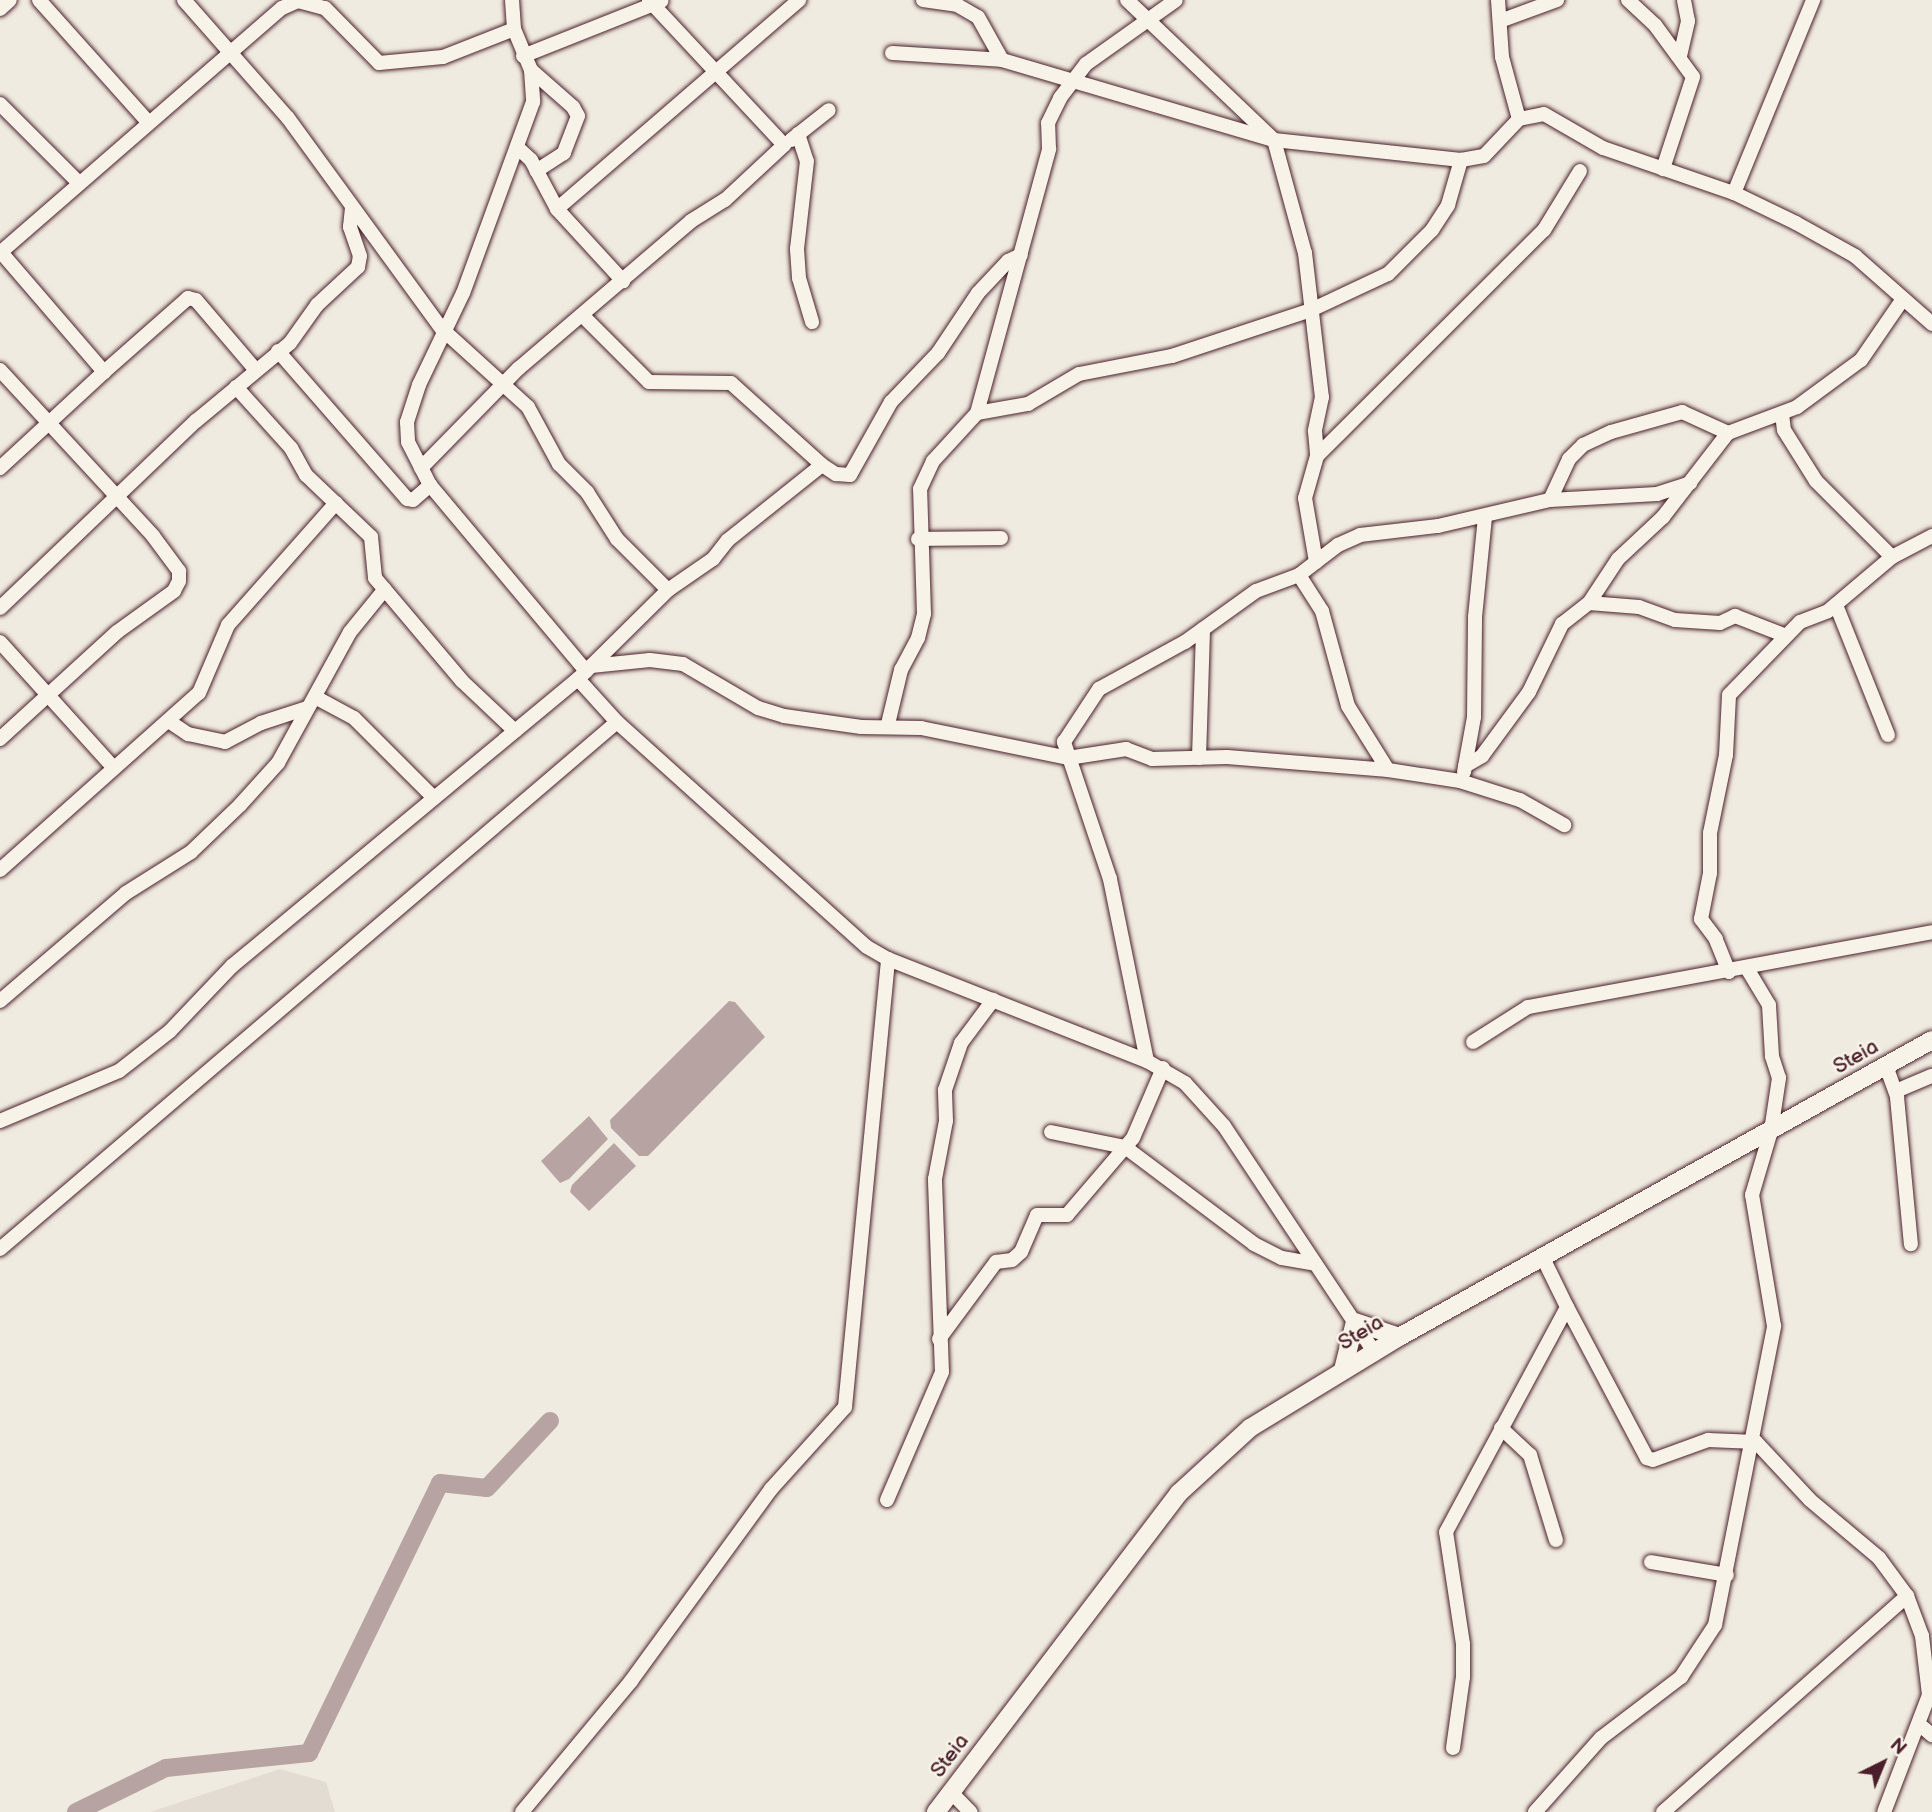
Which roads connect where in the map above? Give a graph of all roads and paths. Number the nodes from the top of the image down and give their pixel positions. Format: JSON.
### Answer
{"nodes":[{"id":1,"x":10,"y":0,"type":"edge"},
{"id":2,"x":39,"y":0,"type":"edge"},
{"id":3,"x":184,"y":0,"type":"edge"},
{"id":4,"x":512,"y":0,"type":"edge"},
{"id":5,"x":799,"y":0,"type":"edge"},
{"id":6,"x":923,"y":0,"type":"edge"},
{"id":7,"x":1127,"y":0,"type":"edge"},
{"id":8,"x":1176,"y":0,"type":"edge"},
{"id":9,"x":1498,"y":0,"type":"edge"},
{"id":10,"x":1556,"y":0,"type":"edge"},
{"id":11,"x":1628,"y":0,"type":"edge"},
{"id":12,"x":1684,"y":0,"type":"edge"},
{"id":13,"x":1813,"y":0,"type":"edge"},
{"id":14,"x":656,"y":2,"type":"edge"},
{"id":15,"x":0,"y":9,"type":"edge"},
{"id":16,"x":1500,"y":21,"type":"junction"},
{"id":17,"x":1149,"y":23,"type":"junction"},
{"id":18,"x":514,"y":29,"type":"junction"},
{"id":19,"x":231,"y":52,"type":"junction"},
{"id":20,"x":892,"y":53,"type":"dead end"},
{"id":21,"x":523,"y":56,"type":"junction"},
{"id":22,"x":1680,"y":56,"type":"junction"},
{"id":23,"x":1002,"y":60,"type":"junction"},
{"id":24,"x":715,"y":69,"type":"junction"},
{"id":25,"x":531,"y":70,"type":"junction"},
{"id":26,"x":1075,"y":80,"type":"junction"},
{"id":27,"x":0,"y":104,"type":"edge"},
{"id":28,"x":829,"y":110,"type":"dead end"},
{"id":29,"x":1520,"y":119,"type":"junction"},
{"id":30,"x":147,"y":121,"type":"junction"},
{"id":31,"x":798,"y":134,"type":"junction"},
{"id":32,"x":1274,"y":140,"type":"junction"},
{"id":33,"x":784,"y":145,"type":"junction"},
{"id":34,"x":517,"y":147,"type":"junction"},
{"id":35,"x":1461,"y":160,"type":"junction"},
{"id":36,"x":1663,"y":169,"type":"junction"},
{"id":37,"x":536,"y":171,"type":"junction"},
{"id":38,"x":1580,"y":171,"type":"dead end"},
{"id":39,"x":78,"y":183,"type":"junction"},
{"id":40,"x":1734,"y":193,"type":"junction"},
{"id":41,"x":352,"y":209,"type":"junction"},
{"id":42,"x":557,"y":209,"type":"junction"},
{"id":43,"x":1,"y":251,"type":"edge"},
{"id":44,"x":1021,"y":254,"type":"junction"},
{"id":45,"x":623,"y":281,"type":"junction"},
{"id":46,"x":1903,"y":299,"type":"junction"},
{"id":47,"x":1311,"y":310,"type":"junction"},
{"id":48,"x":583,"y":316,"type":"junction"},
{"id":49,"x":812,"y":322,"type":"dead end"},
{"id":50,"x":1932,"y":324,"type":"edge"},
{"id":51,"x":442,"y":329,"type":"junction"},
{"id":52,"x":278,"y":351,"type":"junction"},
{"id":53,"x":255,"y":369,"type":"junction"},
{"id":54,"x":0,"y":370,"type":"edge"},
{"id":55,"x":104,"y":372,"type":"junction"},
{"id":56,"x":503,"y":385,"type":"junction"},
{"id":57,"x":236,"y":387,"type":"junction"},
{"id":58,"x":977,"y":413,"type":"junction"},
{"id":59,"x":1782,"y":414,"type":"junction"},
{"id":60,"x":49,"y":424,"type":"junction"},
{"id":61,"x":1728,"y":433,"type":"junction"},
{"id":62,"x":1317,"y":456,"type":"junction"},
{"id":63,"x":822,"y":465,"type":"junction"},
{"id":64,"x":0,"y":468,"type":"edge"},
{"id":65,"x":421,"y":468,"type":"junction"},
{"id":66,"x":1690,"y":482,"type":"junction"},
{"id":67,"x":430,"y":485,"type":"junction"},
{"id":68,"x":117,"y":500,"type":"junction"},
{"id":69,"x":1550,"y":500,"type":"junction"},
{"id":70,"x":336,"y":503,"type":"junction"},
{"id":71,"x":1485,"y":516,"type":"junction"},
{"id":72,"x":1932,"y":536,"type":"edge"},
{"id":73,"x":918,"y":538,"type":"junction"},
{"id":74,"x":1001,"y":538,"type":"dead end"},
{"id":75,"x":1892,"y":557,"type":"junction"},
{"id":76,"x":1316,"y":562,"type":"junction"},
{"id":77,"x":1300,"y":575,"type":"junction"},
{"id":78,"x":385,"y":589,"type":"junction"},
{"id":79,"x":668,"y":590,"type":"junction"},
{"id":80,"x":1589,"y":603,"type":"junction"},
{"id":81,"x":1836,"y":605,"type":"junction"},
{"id":82,"x":0,"y":608,"type":"edge"},
{"id":83,"x":1203,"y":629,"type":"junction"},
{"id":84,"x":1784,"y":635,"type":"junction"},
{"id":85,"x":0,"y":642,"type":"edge"},
{"id":86,"x":585,"y":672,"type":"junction"},
{"id":87,"x":48,"y":694,"type":"junction"},
{"id":88,"x":311,"y":703,"type":"junction"},
{"id":89,"x":170,"y":722,"type":"junction"},
{"id":90,"x":617,"y":722,"type":"junction"},
{"id":91,"x":888,"y":724,"type":"junction"},
{"id":92,"x":515,"y":731,"type":"junction"},
{"id":93,"x":1888,"y":735,"type":"dead end"},
{"id":94,"x":0,"y":739,"type":"edge"},
{"id":95,"x":1068,"y":758,"type":"junction"},
{"id":96,"x":1199,"y":758,"type":"junction"},
{"id":97,"x":112,"y":766,"type":"junction"},
{"id":98,"x":1388,"y":770,"type":"junction"},
{"id":99,"x":1463,"y":774,"type":"junction"},
{"id":100,"x":434,"y":798,"type":"junction"},
{"id":101,"x":1564,"y":825,"type":"dead end"},
{"id":102,"x":0,"y":870,"type":"edge"},
{"id":103,"x":1932,"y":932,"type":"edge"},
{"id":104,"x":888,"y":959,"type":"junction"},
{"id":105,"x":1748,"y":970,"type":"junction"},
{"id":106,"x":1729,"y":972,"type":"junction"},
{"id":107,"x":993,"y":1000,"type":"junction"},
{"id":108,"x":0,"y":1001,"type":"edge"},
{"id":109,"x":1932,"y":1040,"type":"edge"},
{"id":110,"x":1472,"y":1041,"type":"dead end"},
{"id":111,"x":1147,"y":1061,"type":"junction"},
{"id":112,"x":1886,"y":1066,"type":"junction"},
{"id":113,"x":1163,"y":1068,"type":"junction"},
{"id":114,"x":1932,"y":1076,"type":"edge"},
{"id":115,"x":1896,"y":1091,"type":"junction"},
{"id":116,"x":0,"y":1121,"type":"edge"},
{"id":117,"x":1771,"y":1131,"type":"junction"},
{"id":118,"x":1051,"y":1132,"type":"dead end"},
{"id":119,"x":1125,"y":1147,"type":"junction"},
{"id":120,"x":1911,"y":1244,"type":"dead end"},
{"id":121,"x":0,"y":1249,"type":"edge"},
{"id":122,"x":1543,"y":1258,"type":"junction"},
{"id":123,"x":1315,"y":1264,"type":"junction"},
{"id":124,"x":1567,"y":1307,"type":"junction"},
{"id":125,"x":1355,"y":1322,"type":"junction"},
{"id":126,"x":1399,"y":1337,"type":"junction"},
{"id":127,"x":939,"y":1339,"type":"junction"},
{"id":128,"x":1374,"y":1352,"type":"junction"},
{"id":129,"x":1343,"y":1370,"type":"junction"},
{"id":130,"x":1501,"y":1428,"type":"junction"},
{"id":131,"x":1750,"y":1441,"type":"junction"},
{"id":132,"x":887,"y":1500,"type":"dead end"},
{"id":133,"x":1556,"y":1540,"type":"dead end"},
{"id":134,"x":1651,"y":1562,"type":"dead end"},
{"id":135,"x":1727,"y":1575,"type":"junction"},
{"id":136,"x":1907,"y":1596,"type":"junction"},
{"id":137,"x":1920,"y":1725,"type":"junction"},
{"id":138,"x":1932,"y":1735,"type":"edge"},
{"id":139,"x":1453,"y":1748,"type":"dead end"},
{"id":140,"x":951,"y":1792,"type":"junction"},
{"id":141,"x":522,"y":1812,"type":"edge"},
{"id":142,"x":936,"y":1812,"type":"edge"},
{"id":143,"x":970,"y":1812,"type":"edge"},
{"id":144,"x":1535,"y":1812,"type":"edge"},
{"id":145,"x":1663,"y":1812,"type":"edge"},
{"id":146,"x":1884,"y":1812,"type":"edge"}],
"edges":[{"from":1,"to":15,"type":"street"},
{"from":2,"to":30,"type":"street"},
{"from":3,"to":19,"type":"street"},
{"from":4,"to":18,"type":"street"},
{"from":5,"to":24,"type":"street"},
{"from":6,"to":23,"type":"street"},
{"from":7,"to":17,"type":"street"},
{"from":8,"to":17,"type":"street"},
{"from":9,"to":16,"type":"street"},
{"from":10,"to":16,"type":"street"},
{"from":11,"to":22,"type":"street"},
{"from":12,"to":22,"type":"street"},
{"from":13,"to":40,"type":"street"},
{"from":14,"to":21,"type":"street"},
{"from":14,"to":24,"type":"street"},
{"from":16,"to":29,"type":"street"},
{"from":17,"to":26,"type":"street"},
{"from":17,"to":32,"type":"street"},
{"from":18,"to":19,"type":"street"},
{"from":18,"to":21,"type":"street"},
{"from":19,"to":30,"type":"street"},
{"from":19,"to":41,"type":"street"},
{"from":20,"to":23,"type":"street"},
{"from":21,"to":25,"type":"street"},
{"from":22,"to":36,"type":"street"},
{"from":23,"to":26,"type":"street"},
{"from":24,"to":33,"type":"street"},
{"from":24,"to":42,"type":"street"},
{"from":25,"to":34,"type":"street"},
{"from":25,"to":37,"type":"street"},
{"from":26,"to":32,"type":"street"},
{"from":26,"to":44,"type":"street"},
{"from":27,"to":39,"type":"street"},
{"from":28,"to":31,"type":"street"},
{"from":29,"to":35,"type":"street"},
{"from":29,"to":36,"type":"street"},
{"from":30,"to":39,"type":"street"},
{"from":31,"to":33,"type":"street"},
{"from":31,"to":49,"type":"street"},
{"from":32,"to":35,"type":"street"},
{"from":32,"to":47,"type":"street"},
{"from":33,"to":45,"type":"street"},
{"from":34,"to":37,"type":"street"},
{"from":34,"to":51,"type":"street"},
{"from":35,"to":47,"type":"street"},
{"from":36,"to":40,"type":"street"},
{"from":37,"to":42,"type":"street"},
{"from":38,"to":62,"type":"street"},
{"from":39,"to":43,"type":"street"},
{"from":40,"to":46,"type":"street"},
{"from":41,"to":51,"type":"street"},
{"from":41,"to":52,"type":"street"},
{"from":42,"to":45,"type":"street"},
{"from":43,"to":55,"type":"street"},
{"from":44,"to":58,"type":"street"},
{"from":44,"to":63,"type":"street"},
{"from":45,"to":48,"type":"street"},
{"from":46,"to":50,"type":"street"},
{"from":46,"to":59,"type":"street"},
{"from":47,"to":58,"type":"street"},
{"from":47,"to":62,"type":"street"},
{"from":48,"to":56,"type":"street"},
{"from":48,"to":63,"type":"street"},
{"from":51,"to":56,"type":"street"},
{"from":51,"to":65,"type":"street"},
{"from":52,"to":53,"type":"street"},
{"from":52,"to":67,"type":"street"},
{"from":53,"to":55,"type":"street"},
{"from":53,"to":57,"type":"street"},
{"from":54,"to":60,"type":"street"},
{"from":55,"to":60,"type":"street"},
{"from":56,"to":65,"type":"street"},
{"from":56,"to":79,"type":"street"},
{"from":57,"to":68,"type":"street"},
{"from":57,"to":70,"type":"street"},
{"from":58,"to":73,"type":"street"},
{"from":59,"to":61,"type":"street"},
{"from":59,"to":75,"type":"street"},
{"from":60,"to":64,"type":"street"},
{"from":60,"to":68,"type":"street"},
{"from":61,"to":66,"type":"street"},
{"from":61,"to":69,"type":"street"},
{"from":62,"to":76,"type":"street"},
{"from":63,"to":79,"type":"street"},
{"from":65,"to":67,"type":"street"},
{"from":66,"to":69,"type":"street"},
{"from":66,"to":80,"type":"street"},
{"from":67,"to":86,"type":"street"},
{"from":68,"to":82,"type":"street"},
{"from":68,"to":87,"type":"street"},
{"from":69,"to":71,"type":"street"},
{"from":70,"to":78,"type":"street"},
{"from":70,"to":89,"type":"street"},
{"from":71,"to":76,"type":"street"},
{"from":71,"to":99,"type":"street"},
{"from":72,"to":75,"type":"street"},
{"from":73,"to":74,"type":"street"},
{"from":73,"to":91,"type":"street"},
{"from":75,"to":81,"type":"street"},
{"from":76,"to":77,"type":"street"},
{"from":77,"to":83,"type":"street"},
{"from":77,"to":98,"type":"street"},
{"from":78,"to":88,"type":"street"},
{"from":78,"to":92,"type":"street"},
{"from":79,"to":86,"type":"street"},
{"from":80,"to":84,"type":"street"},
{"from":80,"to":99,"type":"street"},
{"from":81,"to":84,"type":"street"},
{"from":81,"to":93,"type":"street"},
{"from":83,"to":95,"type":"street"},
{"from":83,"to":96,"type":"street"},
{"from":84,"to":106,"type":"street"},
{"from":85,"to":87,"type":"street"},
{"from":86,"to":90,"type":"street"},
{"from":86,"to":91,"type":"street"},
{"from":86,"to":92,"type":"street"},
{"from":87,"to":94,"type":"street"},
{"from":87,"to":97,"type":"street"},
{"from":88,"to":89,"type":"street"},
{"from":88,"to":100,"type":"street"},
{"from":88,"to":108,"type":"street"},
{"from":89,"to":97,"type":"street"},
{"from":90,"to":104,"type":"street"},
{"from":90,"to":121,"type":"street"},
{"from":91,"to":95,"type":"street"},
{"from":92,"to":100,"type":"street"},
{"from":95,"to":96,"type":"street"},
{"from":95,"to":111,"type":"street"},
{"from":96,"to":98,"type":"street"},
{"from":97,"to":102,"type":"street"},
{"from":98,"to":99,"type":"street"},
{"from":99,"to":101,"type":"street"},
{"from":100,"to":116,"type":"street"},
{"from":103,"to":105,"type":"street"},
{"from":104,"to":107,"type":"street"},
{"from":104,"to":141,"type":"street"},
{"from":105,"to":106,"type":"street"},
{"from":105,"to":117,"type":"street"},
{"from":106,"to":110,"type":"street"},
{"from":107,"to":111,"type":"street"},
{"from":107,"to":127,"type":"street"},
{"from":109,"to":112,"type":"main road","name":"Steia"},
{"from":111,"to":113,"type":"street"},
{"from":112,"to":115,"type":"street"},
{"from":112,"to":117,"type":"main road","name":"Steia"},
{"from":113,"to":119,"type":"street"},
{"from":113,"to":123,"type":"street"},
{"from":114,"to":115,"type":"street"},
{"from":115,"to":120,"type":"street"},
{"from":117,"to":122,"type":"main road","name":"Steia"},
{"from":117,"to":131,"type":"street"},
{"from":118,"to":119,"type":"street"},
{"from":119,"to":123,"type":"street"},
{"from":119,"to":127,"type":"street"},
{"from":122,"to":124,"type":"street"},
{"from":122,"to":126,"type":"main road","name":"Steia"},
{"from":123,"to":125,"type":"street"},
{"from":124,"to":130,"type":"street"},
{"from":124,"to":131,"type":"street"},
{"from":125,"to":126,"type":"main road"},
{"from":125,"to":128,"type":"street"},
{"from":125,"to":129,"type":"main road"},
{"from":126,"to":128,"type":"main road","name":"Steia"},
{"from":127,"to":132,"type":"street"},
{"from":128,"to":129,"type":"main road","name":"Steia"},
{"from":129,"to":140,"type":"main road","name":"Steia"},
{"from":130,"to":133,"type":"street"},
{"from":130,"to":139,"type":"street"},
{"from":131,"to":135,"type":"street"},
{"from":131,"to":136,"type":"street"},
{"from":134,"to":135,"type":"street"},
{"from":135,"to":144,"type":"street"},
{"from":136,"to":137,"type":"street"},
{"from":136,"to":145,"type":"street"},
{"from":137,"to":138,"type":"street"},
{"from":137,"to":146,"type":"street"},
{"from":140,"to":142,"type":"main road","name":"Steia"},
{"from":140,"to":143,"type":"street"}]}
